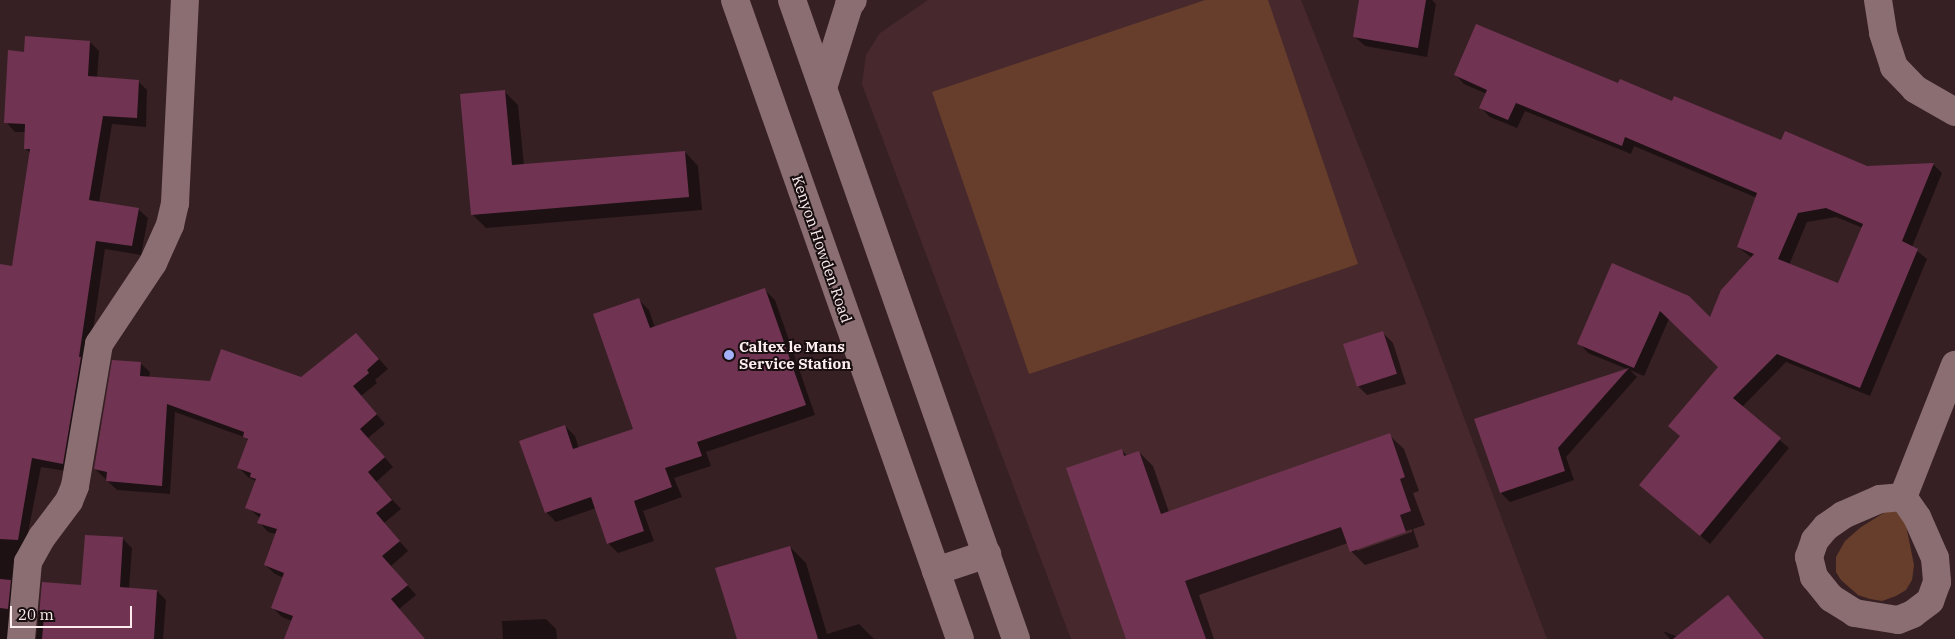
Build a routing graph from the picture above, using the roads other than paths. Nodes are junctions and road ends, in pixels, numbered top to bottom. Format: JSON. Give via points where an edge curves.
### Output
{"nodes":[{"id":1,"x":185,"y":0,"type":"edge"},
{"id":2,"x":735,"y":0,"type":"edge"},
{"id":3,"x":792,"y":0,"type":"edge"},
{"id":4,"x":853,"y":0,"type":"edge"},
{"id":5,"x":1878,"y":0,"type":"edge"},
{"id":6,"x":823,"y":88,"type":"junction"},
{"id":7,"x":1955,"y":112,"type":"edge"},
{"id":8,"x":1955,"y":365,"type":"edge"},
{"id":9,"x":1903,"y":497,"type":"junction"},
{"id":10,"x":987,"y":554,"type":"junction"},
{"id":11,"x":936,"y":571,"type":"junction"},
{"id":12,"x":21,"y":639,"type":"edge"},
{"id":13,"x":960,"y":639,"type":"edge"},
{"id":14,"x":1016,"y":639,"type":"edge"}],
"edges":[{"from":1,"to":12,"type":"street","via":[[175,203],[170,225],[153,263],[98,344],[75,486],[69,501],[28,562]]},
{"from":2,"to":11,"type":"street","name":"Kenyon Howden Road"},
{"from":3,"to":6,"type":"street"},
{"from":4,"to":6,"type":"street"},
{"from":5,"to":7,"type":"street","via":[[1883,33],[1894,67],[1915,90]]},
{"from":6,"to":10,"type":"street"},
{"from":8,"to":9,"type":"street"},
{"from":9,"to":9,"type":"street","via":[[1917,517],[1935,558],[1937,582],[1930,602],[1898,620],[1855,612],[1831,598],[1814,577],[1809,557],[1815,540],[1843,515],[1880,499]]},
{"from":10,"to":11,"type":"street"},
{"from":10,"to":14,"type":"street"},
{"from":11,"to":13,"type":"street","name":"Kenyon Howden Road"}]}
